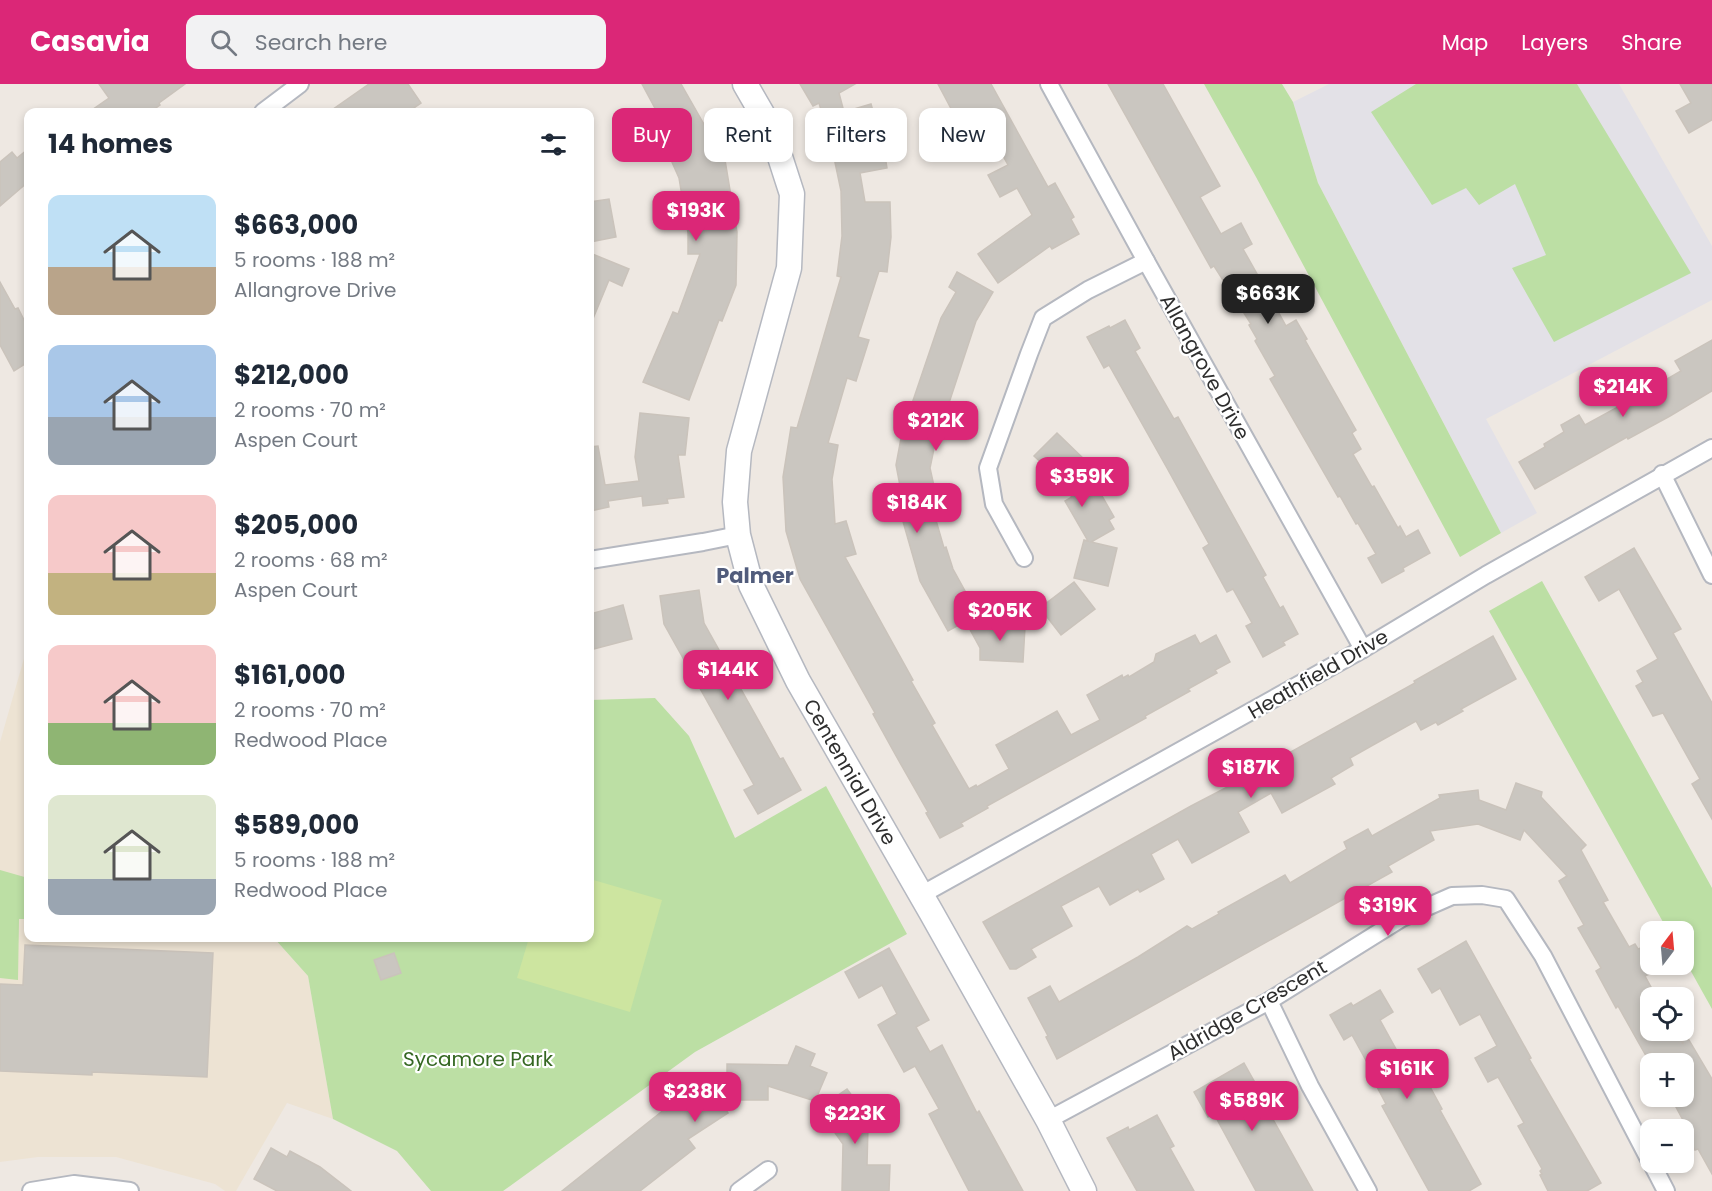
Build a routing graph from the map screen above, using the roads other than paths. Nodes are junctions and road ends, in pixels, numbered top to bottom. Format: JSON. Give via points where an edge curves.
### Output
{"nodes":[{"id":1,"x":300,"y":84,"type":"edge"},
{"id":2,"x":746,"y":84,"type":"edge"},
{"id":3,"x":1049,"y":84,"type":"edge"},
{"id":4,"x":268,"y":108,"type":"edge"},
{"id":5,"x":1146,"y":261,"type":"junction"},
{"id":6,"x":1712,"y":448,"type":"edge"},
{"id":7,"x":1662,"y":474,"type":"junction"},
{"id":8,"x":738,"y":535,"type":"junction"},
{"id":9,"x":1024,"y":558,"type":"dead end"},
{"id":10,"x":594,"y":559,"type":"edge"},
{"id":11,"x":1712,"y":575,"type":"edge"},
{"id":12,"x":1363,"y":649,"type":"junction"},
{"id":13,"x":921,"y":895,"type":"junction"},
{"id":14,"x":1269,"y":1001,"type":"junction"},
{"id":15,"x":1048,"y":1120,"type":"junction"},
{"id":16,"x":1640,"y":1143,"type":"edge"},
{"id":17,"x":768,"y":1170,"type":"dead end"},
{"id":18,"x":1656,"y":1173,"type":"edge"},
{"id":19,"x":31,"y":1191,"type":"edge"},
{"id":20,"x":130,"y":1191,"type":"edge"},
{"id":21,"x":739,"y":1191,"type":"edge"},
{"id":22,"x":1084,"y":1191,"type":"edge"},
{"id":23,"x":1368,"y":1191,"type":"edge"},
{"id":24,"x":1666,"y":1191,"type":"edge"}],
"edges":[{"from":1,"to":4,"type":"street"},
{"from":2,"to":8,"type":"street","name":"Centennial Drive","via":[[771,129],[792,194],[789,268],[739,451],[735,502]]},
{"from":3,"to":5,"type":"street","name":"Allangrove Drive"},
{"from":5,"to":9,"type":"street","via":[[1043,318],[988,468],[994,504]]},
{"from":5,"to":12,"type":"street","name":"Allangrove Drive"},
{"from":6,"to":7,"type":"street","name":"Heathfield Drive"},
{"from":7,"to":11,"type":"street"},
{"from":7,"to":12,"type":"street","name":"Heathfield Drive"},
{"from":8,"to":10,"type":"street"},
{"from":8,"to":13,"type":"street","name":"Centennial Drive","via":[[751,585],[798,681]]},
{"from":12,"to":13,"type":"street","name":"Heathfield Drive"},
{"from":13,"to":15,"type":"street","name":"Centennial Drive"},
{"from":14,"to":15,"type":"street","name":"Aldridge Crescent"},
{"from":14,"to":16,"type":"street","name":"Aldridge Crescent","via":[[1402,918],[1452,896],[1506,899],[1543,956]]},
{"from":14,"to":23,"type":"street"},
{"from":15,"to":22,"type":"street","name":"Centennial Drive"},
{"from":17,"to":21,"type":"street"},
{"from":18,"to":24,"type":"street","name":"Aldridge Crescent"},
{"from":19,"to":20,"type":"street","via":[[74,1184]]}]}
